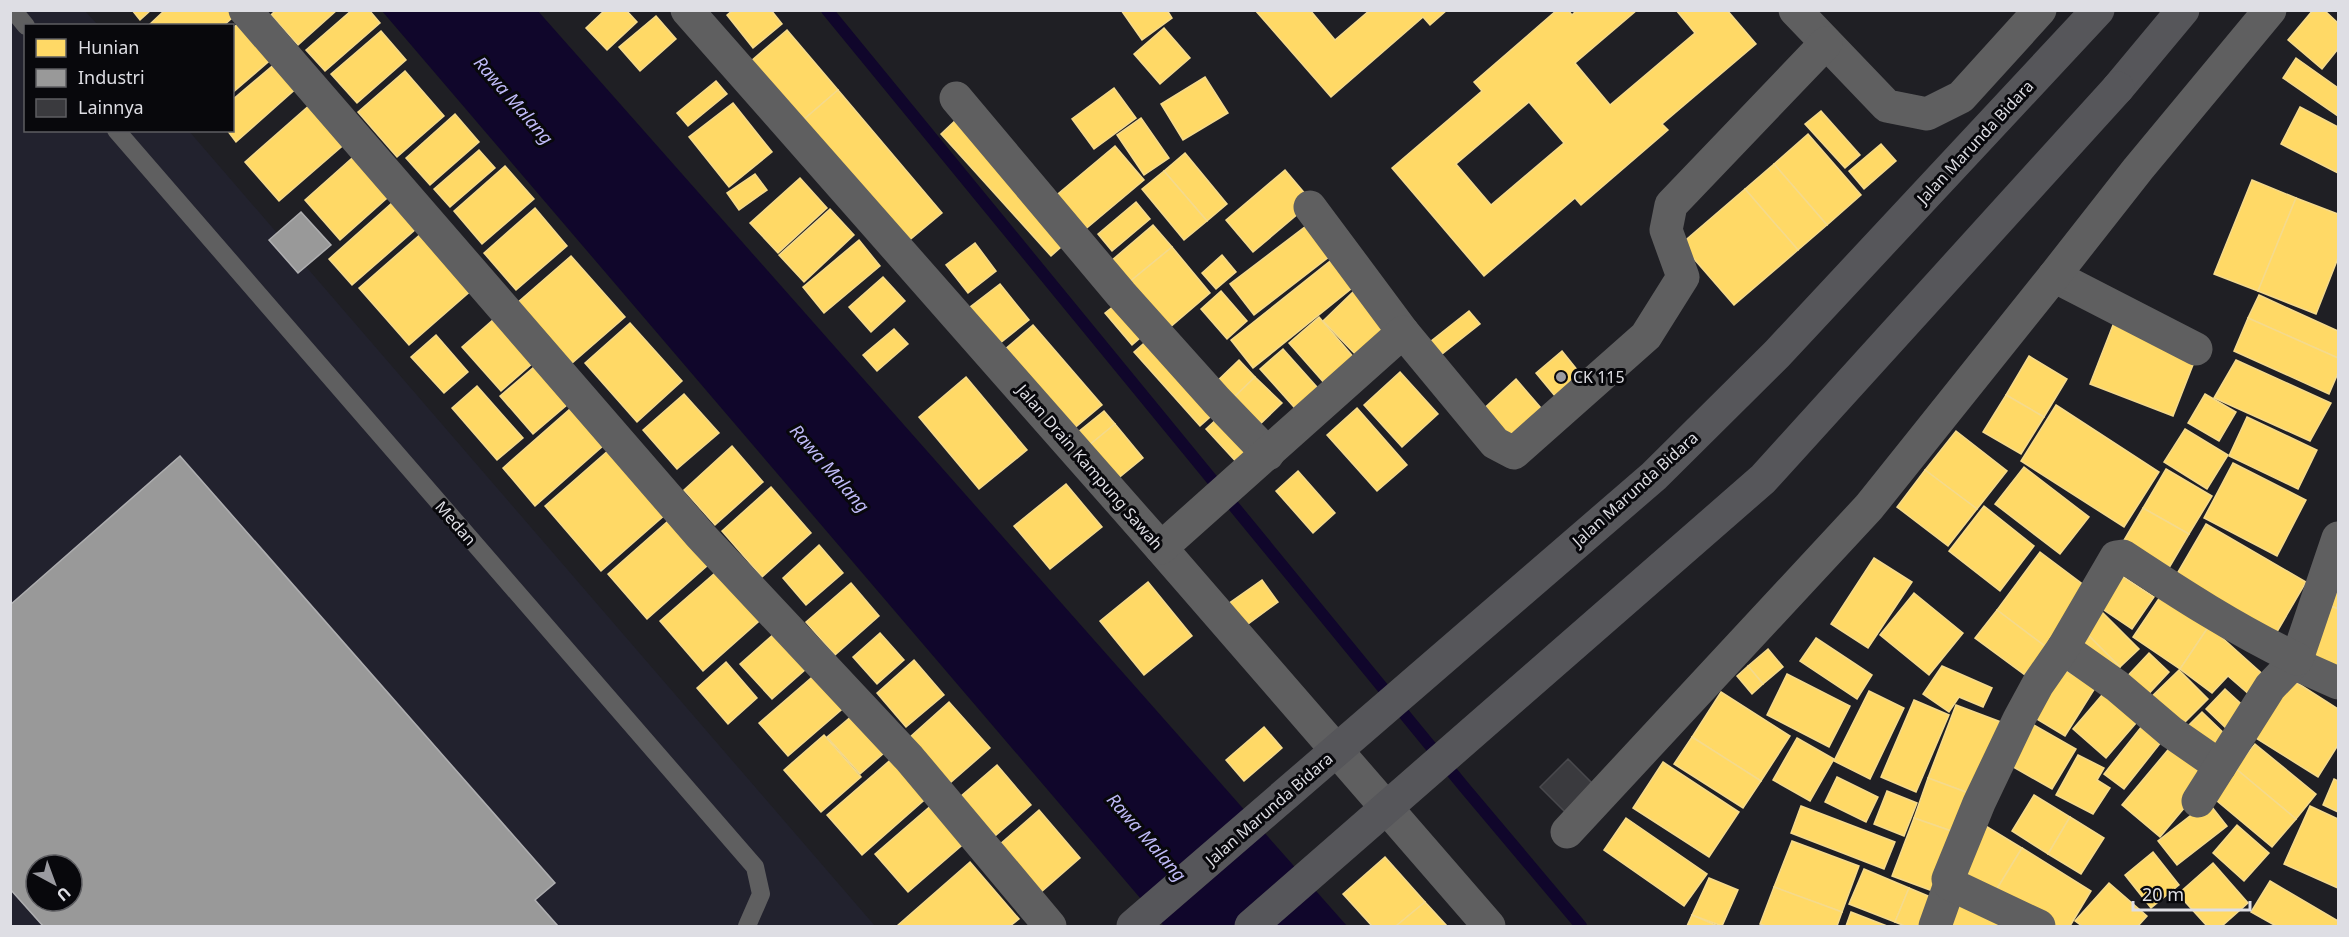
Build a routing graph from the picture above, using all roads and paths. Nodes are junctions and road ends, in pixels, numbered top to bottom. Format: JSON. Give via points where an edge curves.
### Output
{"nodes":[{"id":1,"x":12,"y":10,"type":"edge"},
{"id":2,"x":245,"y":10,"type":"edge"},
{"id":3,"x":687,"y":10,"type":"edge"},
{"id":4,"x":1795,"y":10,"type":"edge"},
{"id":5,"x":2040,"y":10,"type":"edge"},
{"id":6,"x":2098,"y":10,"type":"edge"},
{"id":7,"x":2183,"y":10,"type":"edge"},
{"id":8,"x":2270,"y":10,"type":"edge"},
{"id":9,"x":24,"y":24,"type":"edge"},
{"id":10,"x":1826,"y":43,"type":"junction"},
{"id":11,"x":956,"y":98,"type":"dead end"},
{"id":12,"x":118,"y":132,"type":"edge"},
{"id":13,"x":1310,"y":207,"type":"dead end"},
{"id":14,"x":2054,"y":276,"type":"junction"},
{"id":15,"x":1403,"y":332,"type":"junction"},
{"id":16,"x":2196,"y":349,"type":"dead end"},
{"id":17,"x":1260,"y":462,"type":"junction"},
{"id":18,"x":2338,"y":538,"type":"edge"},
{"id":19,"x":1161,"y":548,"type":"junction"},
{"id":20,"x":2063,"y":648,"type":"junction"},
{"id":21,"x":2297,"y":658,"type":"junction"},
{"id":22,"x":2338,"y":683,"type":"edge"},
{"id":23,"x":2220,"y":766,"type":"junction"},
{"id":24,"x":2198,"y":801,"type":"dead end"},
{"id":25,"x":1567,"y":832,"type":"dead end"},
{"id":26,"x":1950,"y":884,"type":"junction"},
{"id":27,"x":747,"y":927,"type":"edge"},
{"id":28,"x":1050,"y":927,"type":"edge"},
{"id":29,"x":1133,"y":927,"type":"edge"},
{"id":30,"x":1251,"y":927,"type":"edge"},
{"id":31,"x":1489,"y":927,"type":"edge"},
{"id":32,"x":1935,"y":927,"type":"edge"},
{"id":33,"x":2039,"y":927,"type":"edge"}],
"edges":[{"from":1,"to":9,"type":"lane"},
{"from":2,"to":28,"type":"street","via":[[700,535],[909,758]]},
{"from":3,"to":19,"type":"street","name":"Jalan Drain Kampung Sawah"},
{"from":4,"to":10,"type":"street"},
{"from":5,"to":10,"type":"street","via":[[1961,98],[1927,114],[1887,106]]},
{"from":6,"to":29,"type":"main road","name":"Jalan Marunda Bidara","bridge":true,"via":[[1777,354],[1654,476]]},
{"from":7,"to":30,"type":"main road","bridge":true,"via":[[2118,88],[1763,479]]},
{"from":8,"to":14,"type":"street"},
{"from":10,"to":15,"type":"street","via":[[1671,205],[1666,230],[1683,277],[1646,336],[1514,453],[1495,443]]},
{"from":11,"to":17,"type":"street","via":[[1217,401]]},
{"from":12,"to":27,"type":"lane","name":"Medan","via":[[755,867],[761,894]]},
{"from":13,"to":15,"type":"street"},
{"from":14,"to":16,"type":"street"},
{"from":14,"to":25,"type":"street","via":[[1869,507]]},
{"from":15,"to":17,"type":"street"},
{"from":17,"to":19,"type":"street"},
{"from":18,"to":21,"type":"street"},
{"from":19,"to":31,"type":"street","name":"Jalan Drain Kampung Sawah"},
{"from":20,"to":21,"type":"street","via":[[2112,562],[2123,556],[2180,594]]},
{"from":20,"to":23,"type":"street"},
{"from":20,"to":26,"type":"street","via":[[2033,693],[1979,803],[1948,879]]},
{"from":21,"to":22,"type":"street","via":[[2302,667]]},
{"from":21,"to":23,"type":"street","via":[[2270,687]]},
{"from":23,"to":24,"type":"street"},
{"from":26,"to":32,"type":"street"},
{"from":26,"to":33,"type":"street"}]}
